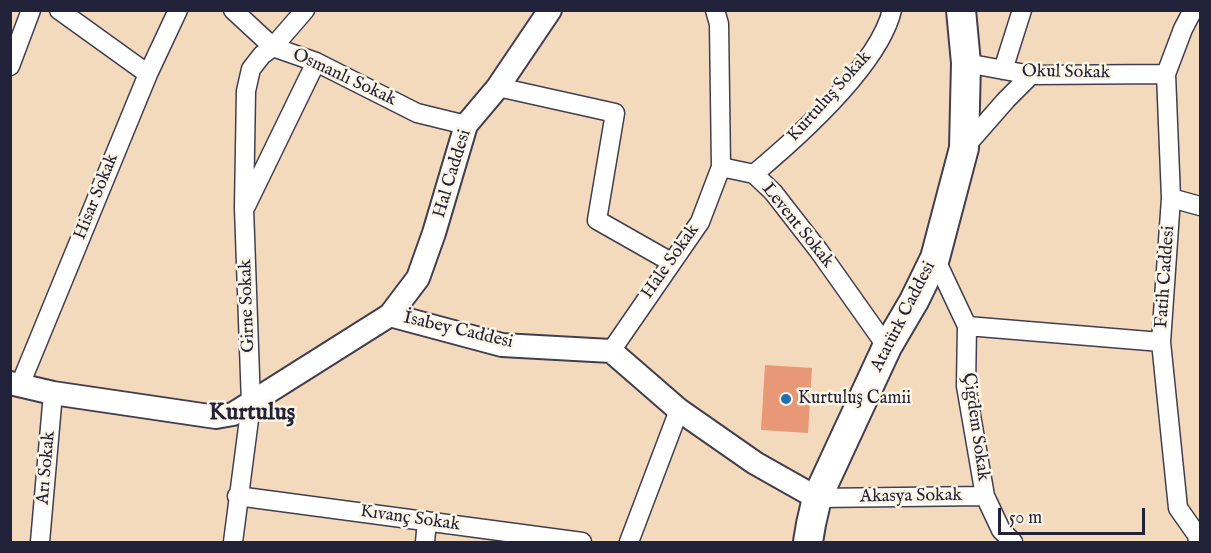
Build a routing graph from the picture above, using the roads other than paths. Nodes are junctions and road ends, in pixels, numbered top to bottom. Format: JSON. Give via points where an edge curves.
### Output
{"nodes":[{"id":1,"x":32,"y":10,"type":"edge"},
{"id":2,"x":59,"y":10,"type":"edge"},
{"id":3,"x":178,"y":10,"type":"edge"},
{"id":4,"x":233,"y":10,"type":"edge"},
{"id":5,"x":305,"y":10,"type":"edge"},
{"id":6,"x":550,"y":10,"type":"edge"},
{"id":7,"x":715,"y":10,"type":"edge"},
{"id":8,"x":892,"y":10,"type":"edge"},
{"id":9,"x":961,"y":10,"type":"edge"},
{"id":10,"x":1022,"y":10,"type":"edge"},
{"id":11,"x":1193,"y":10,"type":"edge"},
{"id":12,"x":273,"y":47,"type":"junction"},
{"id":13,"x":316,"y":62,"type":"junction"},
{"id":14,"x":966,"y":63,"type":"junction"},
{"id":15,"x":10,"y":66,"type":"edge"},
{"id":16,"x":1003,"y":70,"type":"junction"},
{"id":17,"x":148,"y":74,"type":"junction"},
{"id":18,"x":1166,"y":74,"type":"junction"},
{"id":19,"x":1031,"y":75,"type":"junction"},
{"id":20,"x":498,"y":87,"type":"junction"},
{"id":21,"x":466,"y":125,"type":"junction"},
{"id":22,"x":964,"y":148,"type":"junction"},
{"id":23,"x":721,"y":167,"type":"junction"},
{"id":24,"x":754,"y":174,"type":"junction"},
{"id":25,"x":1171,"y":198,"type":"junction"},
{"id":26,"x":1200,"y":206,"type":"edge"},
{"id":27,"x":244,"y":208,"type":"junction"},
{"id":28,"x":934,"y":258,"type":"junction"},
{"id":29,"x":671,"y":262,"type":"junction"},
{"id":30,"x":390,"y":315,"type":"junction"},
{"id":31,"x":967,"y":326,"type":"junction"},
{"id":32,"x":1161,"y":342,"type":"junction"},
{"id":33,"x":886,"y":347,"type":"junction"},
{"id":34,"x":611,"y":351,"type":"junction"},
{"id":35,"x":15,"y":384,"type":"edge"},
{"id":36,"x":53,"y":393,"type":"junction"},
{"id":37,"x":251,"y":404,"type":"junction"},
{"id":38,"x":680,"y":410,"type":"junction"},
{"id":39,"x":237,"y":496,"type":"junction"},
{"id":40,"x":985,"y":496,"type":"junction"},
{"id":41,"x":818,"y":498,"type":"junction"},
{"id":42,"x":427,"y":521,"type":"junction"},
{"id":43,"x":1198,"y":538,"type":"edge"},
{"id":44,"x":40,"y":543,"type":"edge"},
{"id":45,"x":233,"y":543,"type":"edge"},
{"id":46,"x":425,"y":543,"type":"edge"},
{"id":47,"x":582,"y":543,"type":"edge"},
{"id":48,"x":629,"y":543,"type":"edge"},
{"id":49,"x":808,"y":543,"type":"edge"},
{"id":50,"x":1013,"y":543,"type":"edge"}],
"edges":[{"from":1,"to":15,"type":"street"},
{"from":2,"to":17,"type":"street"},
{"from":3,"to":17,"type":"street","name":"Hisar Sokak"},
{"from":4,"to":12,"type":"street","name":"Osmanlı Sokak"},
{"from":5,"to":12,"type":"street","name":"Girne Sokak"},
{"from":6,"to":20,"type":"street","name":"Hal Caddesi"},
{"from":7,"to":23,"type":"street","via":[[719,24]]},
{"from":8,"to":24,"type":"street","name":"Kurtuluş Sokak","via":[[888,27],[864,64],[801,134]]},
{"from":9,"to":14,"type":"main road","name":"Atatürk Caddesi"},
{"from":10,"to":16,"type":"street"},
{"from":11,"to":18,"type":"street","name":"Fatih Caddesi"},
{"from":12,"to":13,"type":"street","name":"Osmanlı Sokak"},
{"from":12,"to":27,"type":"street","name":"Girne Sokak","via":[[252,69],[246,91]]},
{"from":13,"to":21,"type":"street","name":"Osmanlı Sokak","via":[[417,113]]},
{"from":13,"to":27,"type":"street","name":"Girne Sokak"},
{"from":14,"to":16,"type":"street","name":"Okul Sokak"},
{"from":14,"to":22,"type":"main road","name":"Atatürk Caddesi"},
{"from":16,"to":19,"type":"street","name":"Okul Sokak"},
{"from":17,"to":35,"type":"street","name":"Hisar Sokak"},
{"from":18,"to":19,"type":"street","name":"Okul Sokak"},
{"from":18,"to":25,"type":"street","name":"Fatih Caddesi"},
{"from":19,"to":22,"type":"street"},
{"from":20,"to":21,"type":"street","name":"Hal Caddesi"},
{"from":20,"to":29,"type":"street","via":[[615,113],[597,220]]},
{"from":21,"to":30,"type":"street","name":"Hal Caddesi","via":[[418,278]]},
{"from":22,"to":28,"type":"main road","name":"Atatürk Caddesi"},
{"from":23,"to":24,"type":"street","name":"Levent Sokak"},
{"from":23,"to":29,"type":"street","name":"Hale Sokak","via":[[700,222]]},
{"from":24,"to":33,"type":"street","name":"Levent Sokak","via":[[819,250]]},
{"from":25,"to":26,"type":"street"},
{"from":25,"to":32,"type":"street","name":"Fatih Caddesi"},
{"from":27,"to":37,"type":"street","name":"Girne Sokak"},
{"from":28,"to":31,"type":"street","name":"Çiğdem Sokak"},
{"from":28,"to":33,"type":"main road","name":"Atatürk Caddesi"},
{"from":29,"to":34,"type":"street","name":"Hale Sokak"},
{"from":30,"to":34,"type":"street","name":"İsabey Caddesi","via":[[502,345]]},
{"from":30,"to":37,"type":"street","name":"İsabey Caddesi"},
{"from":31,"to":32,"type":"street"},
{"from":31,"to":40,"type":"street","name":"Çiğdem Sokak","via":[[966,386]]},
{"from":32,"to":43,"type":"street","name":"Fatih Caddesi","via":[[1178,508]]},
{"from":33,"to":41,"type":"main road","name":"Atatürk Caddesi"},
{"from":34,"to":38,"type":"street"},
{"from":35,"to":36,"type":"street","name":"İsabey Caddesi"},
{"from":36,"to":37,"type":"street","name":"İsabey Caddesi","via":[[216,417],[233,414]]},
{"from":36,"to":44,"type":"street","name":"Arı Sokak"},
{"from":37,"to":39,"type":"street","name":"Girne Sokak"},
{"from":38,"to":41,"type":"street","via":[[755,463]]},
{"from":38,"to":48,"type":"street"},
{"from":39,"to":42,"type":"street","name":"Kıvanç Sokak"},
{"from":39,"to":45,"type":"street","name":"Girne Sokak"},
{"from":40,"to":41,"type":"street","name":"Akasya Sokak"},
{"from":40,"to":50,"type":"street","name":"Akasya Sokak","via":[[1001,530]]},
{"from":41,"to":49,"type":"main road","name":"Atatürk Caddesi"},
{"from":42,"to":46,"type":"street"},
{"from":42,"to":47,"type":"street","name":"Kıvanç Sokak"}]}
